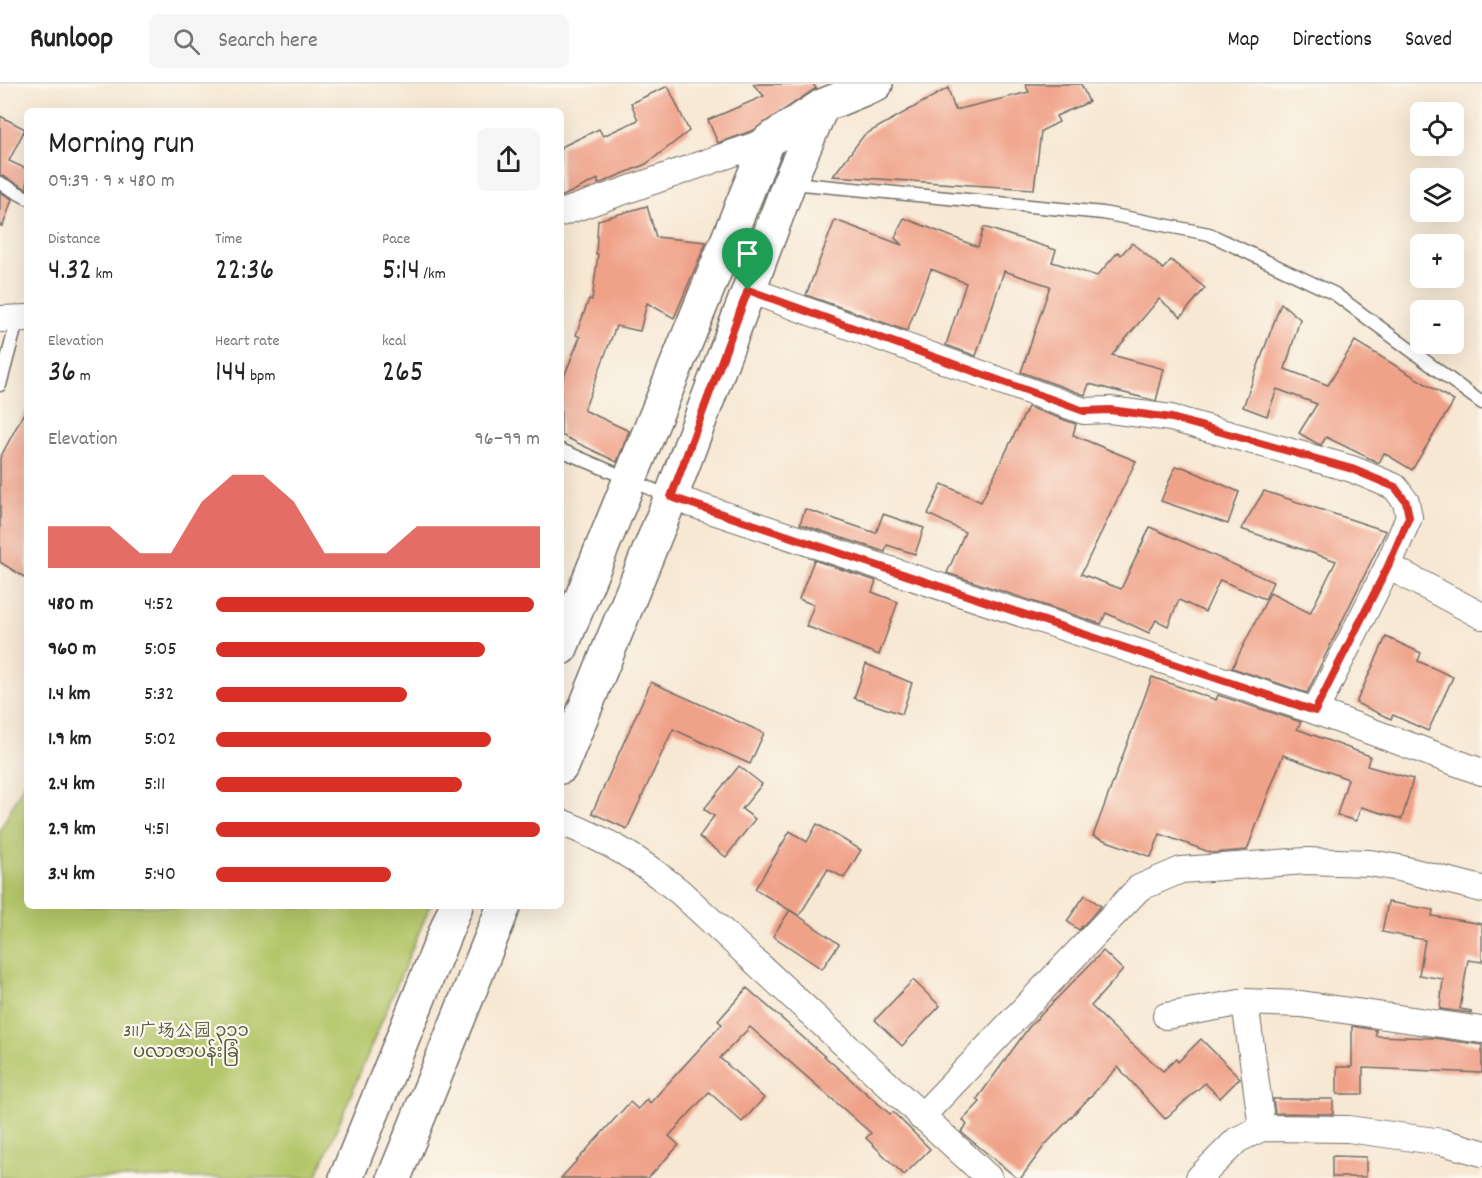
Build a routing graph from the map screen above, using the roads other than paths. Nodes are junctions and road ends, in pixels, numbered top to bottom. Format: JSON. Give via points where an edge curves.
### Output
{"nodes":[{"id":1,"x":861,"y":87,"type":"edge"},
{"id":2,"x":822,"y":106,"type":"junction"},
{"id":3,"x":768,"y":141,"type":"junction"},
{"id":4,"x":0,"y":183,"type":"edge"},
{"id":5,"x":789,"y":183,"type":"junction"},
{"id":6,"x":24,"y":196,"type":"edge"},
{"id":7,"x":564,"y":212,"type":"edge"},
{"id":8,"x":748,"y":290,"type":"junction"},
{"id":9,"x":15,"y":318,"type":"edge"},
{"id":10,"x":0,"y":385,"type":"edge"},
{"id":11,"x":1482,"y":403,"type":"edge"},
{"id":12,"x":564,"y":451,"type":"edge"},
{"id":13,"x":630,"y":480,"type":"junction"},
{"id":14,"x":671,"y":497,"type":"junction"},
{"id":15,"x":1388,"y":566,"type":"junction"},
{"id":16,"x":567,"y":616,"type":"edge"},
{"id":17,"x":1482,"y":616,"type":"edge"},
{"id":18,"x":564,"y":632,"type":"edge"},
{"id":19,"x":1315,"y":711,"type":"junction"},
{"id":20,"x":564,"y":760,"type":"edge"},
{"id":21,"x":1482,"y":772,"type":"edge"},
{"id":22,"x":564,"y":823,"type":"edge"},
{"id":23,"x":1482,"y":889,"type":"edge"},
{"id":24,"x":455,"y":909,"type":"edge"},
{"id":25,"x":503,"y":909,"type":"edge"},
{"id":26,"x":1245,"y":1002,"type":"junction"},
{"id":27,"x":1166,"y":1016,"type":"dead end"},
{"id":28,"x":1482,"y":1030,"type":"edge"},
{"id":29,"x":400,"y":1043,"type":"junction"},
{"id":30,"x":442,"y":1059,"type":"junction"},
{"id":31,"x":921,"y":1117,"type":"junction"},
{"id":32,"x":1262,"y":1128,"type":"junction"},
{"id":33,"x":1482,"y":1153,"type":"edge"},
{"id":34,"x":346,"y":1178,"type":"edge"},
{"id":35,"x":394,"y":1178,"type":"edge"},
{"id":36,"x":989,"y":1178,"type":"edge"},
{"id":37,"x":1199,"y":1178,"type":"edge"}],
"edges":[{"from":1,"to":2,"type":"main road"},
{"from":2,"to":3,"type":"main road"},
{"from":2,"to":5,"type":"main road"},
{"from":3,"to":7,"type":"street"},
{"from":3,"to":13,"type":"main road"},
{"from":4,"to":6,"type":"lane"},
{"from":5,"to":8,"type":"main road"},
{"from":5,"to":11,"type":"lane","via":[[1103,213],[1209,234],[1335,294]]},
{"from":8,"to":14,"type":"main road"},
{"from":8,"to":15,"type":"street","via":[[1084,411],[1110,410],[1172,418],[1352,469],[1395,487],[1406,502],[1409,517]]},
{"from":9,"to":10,"type":"lane"},
{"from":12,"to":13,"type":"lane"},
{"from":13,"to":14,"type":"lane"},
{"from":13,"to":16,"type":"main road"},
{"from":14,"to":19,"type":"street"},
{"from":14,"to":20,"type":"main road"},
{"from":15,"to":17,"type":"street"},
{"from":15,"to":19,"type":"street"},
{"from":16,"to":18,"type":"main road"},
{"from":19,"to":21,"type":"street"},
{"from":22,"to":31,"type":"street","via":[[638,858],[680,892]]},
{"from":23,"to":31,"type":"street","via":[[1370,863],[1306,861],[1181,870],[1139,888]]},
{"from":24,"to":29,"type":"main road"},
{"from":25,"to":30,"type":"main road"},
{"from":26,"to":27,"type":"street"},
{"from":26,"to":28,"type":"street","via":[[1313,1005]]},
{"from":26,"to":32,"type":"street"},
{"from":29,"to":30,"type":"main road"},
{"from":29,"to":34,"type":"main road"},
{"from":30,"to":35,"type":"main road"},
{"from":31,"to":36,"type":"street"},
{"from":32,"to":33,"type":"street","via":[[1348,1129],[1442,1142]]},
{"from":32,"to":37,"type":"street","via":[[1237,1140]]}]}
